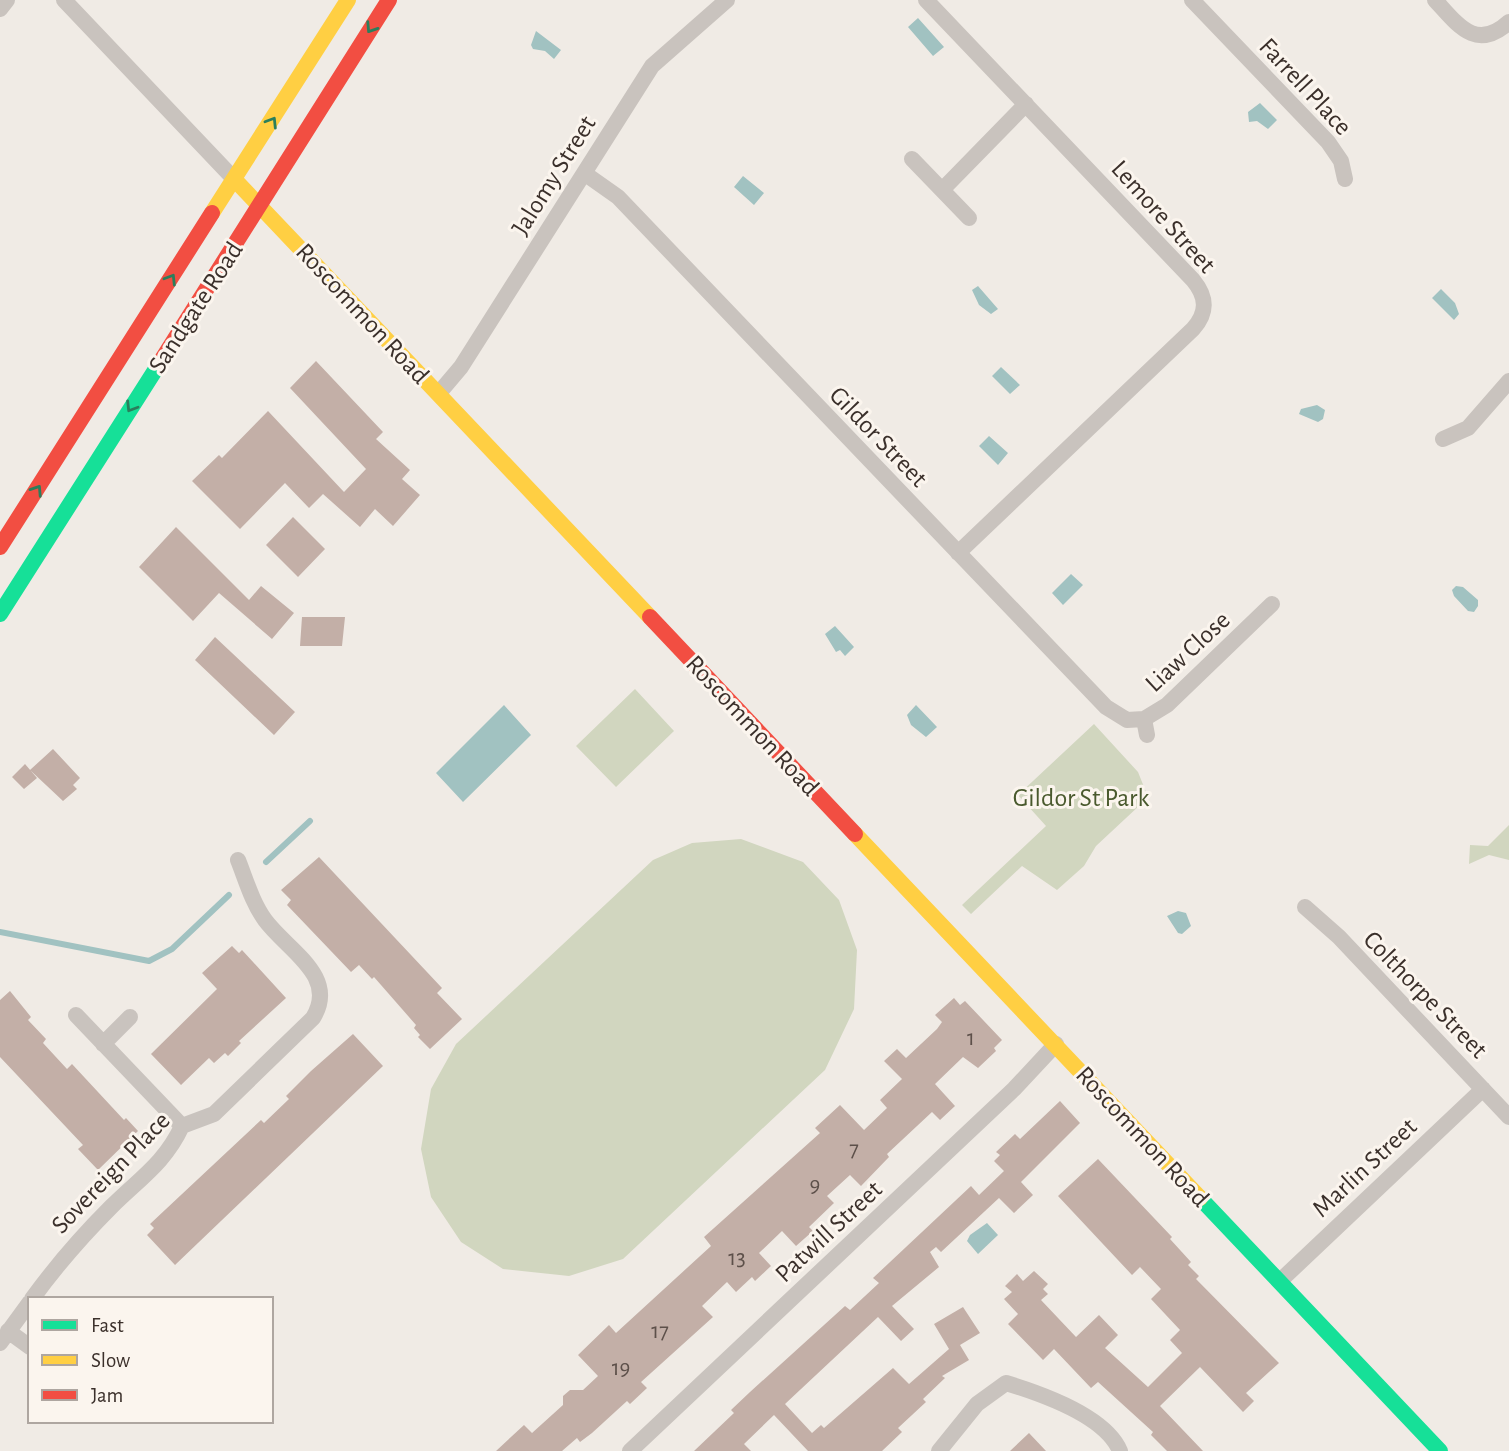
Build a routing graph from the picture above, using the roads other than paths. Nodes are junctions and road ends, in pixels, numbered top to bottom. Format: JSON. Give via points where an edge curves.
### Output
{"nodes":[{"id":1,"x":6,"y":0,"type":"edge"},
{"id":2,"x":64,"y":0,"type":"edge"},
{"id":3,"x":348,"y":0,"type":"edge"},
{"id":4,"x":389,"y":0,"type":"edge"},
{"id":5,"x":727,"y":0,"type":"edge"},
{"id":6,"x":926,"y":0,"type":"edge"},
{"id":7,"x":1192,"y":0,"type":"edge"},
{"id":8,"x":1435,"y":0,"type":"edge"},
{"id":9,"x":0,"y":9,"type":"edge"},
{"id":10,"x":1509,"y":22,"type":"edge"},
{"id":11,"x":1026,"y":104,"type":"junction"},
{"id":12,"x":912,"y":159,"type":"dead end"},
{"id":13,"x":584,"y":173,"type":"junction"},
{"id":14,"x":1346,"y":179,"type":"dead end"},
{"id":15,"x":235,"y":180,"type":"junction"},
{"id":16,"x":942,"y":190,"type":"junction"},
{"id":17,"x":259,"y":205,"type":"junction"},
{"id":18,"x":969,"y":218,"type":"dead end"},
{"id":19,"x":1509,"y":381,"type":"edge"},
{"id":20,"x":439,"y":393,"type":"junction"},
{"id":21,"x":1443,"y":439,"type":"dead end"},
{"id":22,"x":0,"y":547,"type":"edge"},
{"id":23,"x":958,"y":553,"type":"junction"},
{"id":24,"x":1272,"y":604,"type":"dead end"},
{"id":25,"x":0,"y":614,"type":"edge"},
{"id":26,"x":1145,"y":727,"type":"joint"},
{"id":27,"x":238,"y":860,"type":"dead end"},
{"id":28,"x":1305,"y":907,"type":"dead end"},
{"id":29,"x":76,"y":1015,"type":"dead end"},
{"id":30,"x":130,"y":1017,"type":"dead end"},
{"id":31,"x":103,"y":1044,"type":"junction"},
{"id":32,"x":1056,"y":1044,"type":"junction"},
{"id":33,"x":1483,"y":1089,"type":"junction"},
{"id":34,"x":1509,"y":1116,"type":"edge"},
{"id":35,"x":182,"y":1125,"type":"junction"},
{"id":36,"x":1280,"y":1281,"type":"junction"},
{"id":37,"x":33,"y":1297,"type":"edge"},
{"id":38,"x":28,"y":1304,"type":"edge"},
{"id":39,"x":4,"y":1337,"type":"edge"},
{"id":40,"x":28,"y":1346,"type":"edge"},
{"id":41,"x":630,"y":1451,"type":"edge"},
{"id":42,"x":939,"y":1451,"type":"edge"},
{"id":43,"x":1120,"y":1451,"type":"edge"},
{"id":44,"x":1440,"y":1451,"type":"edge"}],
"edges":[{"from":1,"to":9,"type":"street"},
{"from":2,"to":15,"type":"street","name":"Roscommon Road"},
{"from":15,"to":3,"type":"main road","name":"Sandgate Road","one_way":true},
{"from":4,"to":17,"type":"main road","name":"Sandgate Road","one_way":true},
{"from":5,"to":13,"type":"street","name":"Jalomy Street","via":[[652,66]]},
{"from":6,"to":11,"type":"street","name":"Lemore Street"},
{"from":7,"to":14,"type":"street","name":"Farrell Place","via":[[1335,151]]},
{"from":8,"to":10,"type":"street","via":[[1473,34],[1491,35]]},
{"from":11,"to":16,"type":"street"},
{"from":11,"to":23,"type":"street","name":"Lemore Street","via":[[1193,279],[1202,292],[1204,312],[1192,329]]},
{"from":12,"to":16,"type":"street"},
{"from":13,"to":20,"type":"street","name":"Jalomy Street","via":[[461,367]]},
{"from":13,"to":23,"type":"street","name":"Gildor Street","via":[[618,197]]},
{"from":15,"to":17,"type":"main road","name":"Roscommon Road"},
{"from":22,"to":15,"type":"main road","name":"Sandgate Road","one_way":true},
{"from":16,"to":18,"type":"street"},
{"from":17,"to":20,"type":"main road","name":"Roscommon Road"},
{"from":17,"to":25,"type":"main road","name":"Sandgate Road","one_way":true},
{"from":19,"to":21,"type":"street","via":[[1468,428]]},
{"from":20,"to":32,"type":"main road","name":"Roscommon Road"},
{"from":23,"to":26,"type":"street","name":"Gildor Street","via":[[1111,712]]},
{"from":24,"to":26,"type":"street","name":"Liaw Close"},
{"from":27,"to":35,"type":"street","name":"Sovereign Place","via":[[257,907],[313,972],[322,998],[313,1018],[214,1114]]},
{"from":28,"to":33,"type":"street","name":"Colthorpe Street"},
{"from":29,"to":31,"type":"street"},
{"from":30,"to":31,"type":"street"},
{"from":31,"to":35,"type":"street"},
{"from":32,"to":36,"type":"main road","name":"Roscommon Road"},
{"from":32,"to":41,"type":"street","name":"Patwill Street"},
{"from":33,"to":34,"type":"street","name":"Colthorpe Street"},
{"from":33,"to":36,"type":"street","name":"Marlin Street"},
{"from":35,"to":37,"type":"street","name":"Sovereign Place","via":[[163,1160],[59,1261]]},
{"from":36,"to":44,"type":"main road","name":"Roscommon Road"},
{"from":38,"to":39,"type":"street","name":"Sovereign Place"},
{"from":39,"to":40,"type":"street"},
{"from":42,"to":43,"type":"street","via":[[977,1404],[1006,1383],[1046,1395],[1090,1419]]}]}
